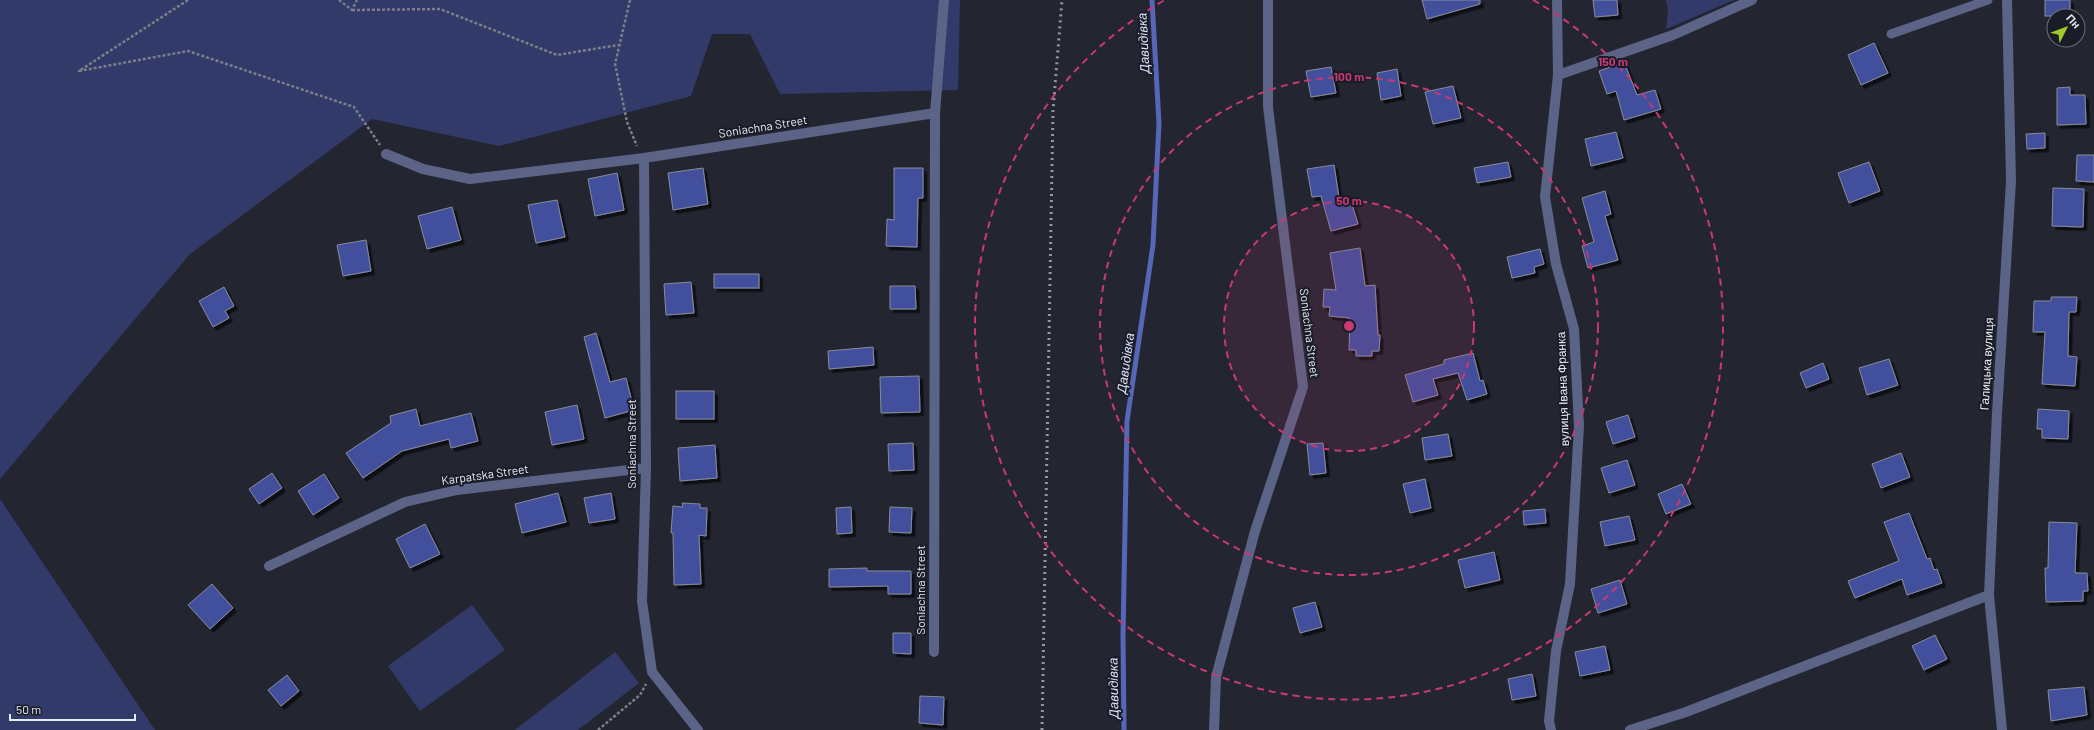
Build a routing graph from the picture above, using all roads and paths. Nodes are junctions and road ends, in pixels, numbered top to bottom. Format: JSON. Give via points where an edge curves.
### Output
{"nodes":[{"id":1,"x":188,"y":0,"type":"edge"},
{"id":2,"x":339,"y":0,"type":"edge"},
{"id":3,"x":357,"y":0,"type":"edge"},
{"id":4,"x":630,"y":0,"type":"edge"},
{"id":5,"x":944,"y":0,"type":"edge"},
{"id":6,"x":1268,"y":0,"type":"edge"},
{"id":7,"x":1557,"y":0,"type":"edge"},
{"id":8,"x":1752,"y":0,"type":"edge"},
{"id":9,"x":1988,"y":0,"type":"edge"},
{"id":10,"x":2007,"y":0,"type":"edge"},
{"id":11,"x":352,"y":10,"type":"junction"},
{"id":12,"x":1891,"y":34,"type":"dead end"},
{"id":13,"x":618,"y":45,"type":"junction"},
{"id":14,"x":1558,"y":75,"type":"junction"},
{"id":15,"x":935,"y":113,"type":"junction"},
{"id":16,"x":386,"y":154,"type":"joint"},
{"id":17,"x":644,"y":158,"type":"junction"},
{"id":18,"x":646,"y":468,"type":"junction"},
{"id":19,"x":269,"y":566,"type":"dead end"},
{"id":20,"x":1989,"y":595,"type":"junction"},
{"id":21,"x":934,"y":652,"type":"dead end"},
{"id":22,"x":652,"y":672,"type":"junction"},
{"id":23,"x":598,"y":730,"type":"edge"},
{"id":24,"x":698,"y":730,"type":"edge"},
{"id":25,"x":1214,"y":730,"type":"edge"},
{"id":26,"x":1551,"y":730,"type":"edge"},
{"id":27,"x":1630,"y":730,"type":"edge"},
{"id":28,"x":2002,"y":730,"type":"edge"}],
"edges":[{"from":1,"to":16,"type":"path","via":[[79,71],[188,51],[354,107]]},
{"from":2,"to":11,"type":"path"},
{"from":3,"to":11,"type":"path"},
{"from":4,"to":13,"type":"path"},
{"from":5,"to":15,"type":"street"},
{"from":6,"to":25,"type":"street","name":"Soniachna Street","via":[[1268,107],[1303,387],[1255,531],[1216,677]]},
{"from":7,"to":14,"type":"street","name":"вулиця Івана Франка"},
{"from":8,"to":14,"type":"street","via":[[1674,35]]},
{"from":9,"to":12,"type":"lane"},
{"from":10,"to":20,"type":"street","name":"Галицька вулиця","via":[[2011,181]]},
{"from":11,"to":13,"type":"path","via":[[440,9],[557,55]]},
{"from":13,"to":17,"type":"path","via":[[614,64],[627,122]]},
{"from":14,"to":26,"type":"street","name":"вулиця Івана Франка","via":[[1544,196],[1556,264],[1574,329],[1579,426],[1570,584],[1556,651],[1549,721]]},
{"from":15,"to":17,"type":"street","name":"Soniachna Street"},
{"from":15,"to":21,"type":"street","name":"Soniachna Street"},
{"from":16,"to":17,"type":"street","via":[[423,169],[470,179]]},
{"from":17,"to":18,"type":"street","name":"Soniachna Street"},
{"from":18,"to":19,"type":"street","name":"Karpatska Street","via":[[457,490],[405,502]]},
{"from":18,"to":22,"type":"street","name":"Soniachna Street","via":[[642,601]]},
{"from":20,"to":27,"type":"street","via":[[1686,712]]},
{"from":20,"to":28,"type":"street","name":"Галицька вулиця"},
{"from":22,"to":23,"type":"path","via":[[640,695]]},
{"from":22,"to":24,"type":"street"}]}
